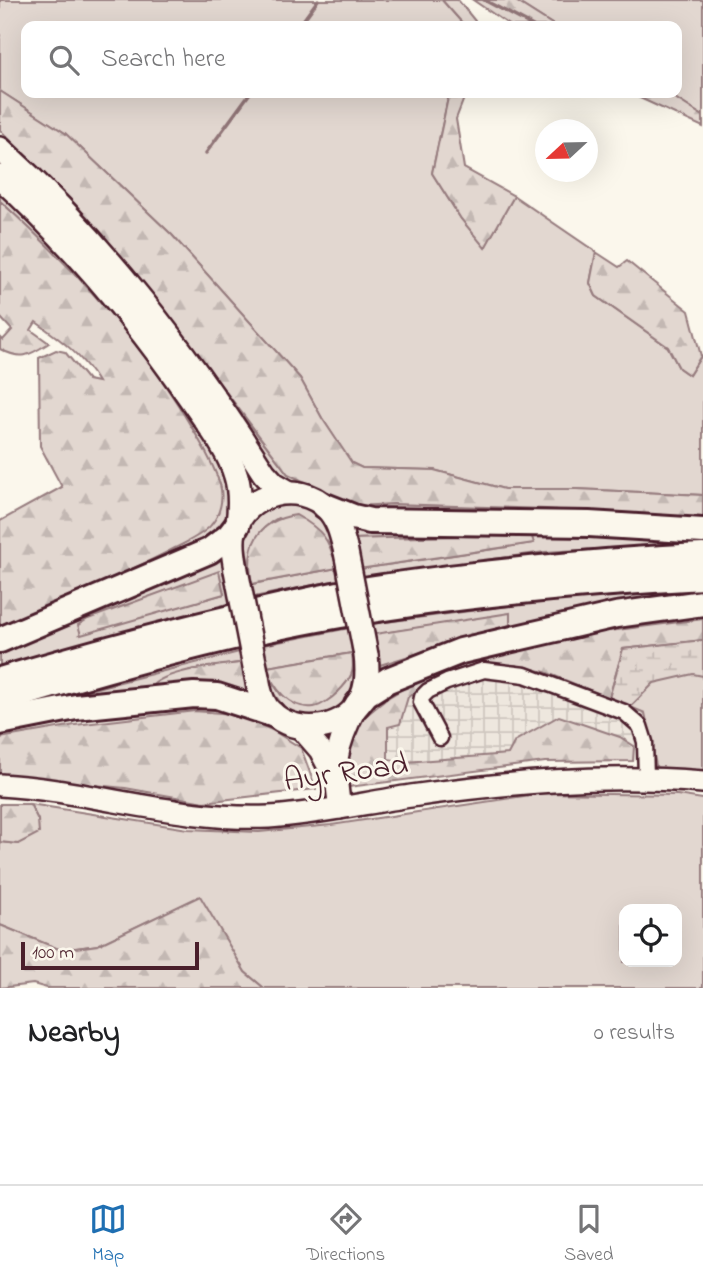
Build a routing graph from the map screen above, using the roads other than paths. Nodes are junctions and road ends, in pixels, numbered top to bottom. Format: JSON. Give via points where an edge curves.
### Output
{"nodes":[{"id":1,"x":0,"y":149,"type":"edge"},
{"id":2,"x":0,"y":177,"type":"edge"},
{"id":3,"x":286,"y":491,"type":"junction"},
{"id":4,"x":325,"y":506,"type":"junction"},
{"id":5,"x":237,"y":525,"type":"junction"},
{"id":6,"x":703,"y":531,"type":"edge"},
{"id":7,"x":703,"y":556,"type":"edge"},
{"id":8,"x":703,"y":577,"type":"edge"},
{"id":9,"x":703,"y":603,"type":"edge"},
{"id":10,"x":0,"y":640,"type":"edge"},
{"id":11,"x":0,"y":680,"type":"edge"},
{"id":12,"x":0,"y":701,"type":"edge"},
{"id":13,"x":356,"y":707,"type":"junction"},
{"id":14,"x":272,"y":714,"type":"junction"},
{"id":15,"x":0,"y":722,"type":"edge"},
{"id":16,"x":300,"y":727,"type":"junction"},
{"id":17,"x":440,"y":738,"type":"dead end"},
{"id":18,"x":646,"y":778,"type":"junction"},
{"id":19,"x":335,"y":781,"type":"junction"},
{"id":20,"x":703,"y":782,"type":"edge"},
{"id":21,"x":0,"y":785,"type":"edge"},
{"id":22,"x":340,"y":808,"type":"junction"}],
"edges":[{"from":1,"to":3,"type":"highway","via":[[67,213],[133,288],[197,371],[264,473]]},
{"from":2,"to":5,"type":"highway","via":[[93,272],[187,394],[236,474],[240,497]]},
{"from":3,"to":4,"type":"highway","via":[[308,494]]},
{"from":3,"to":5,"type":"highway","via":[[262,499]]},
{"from":4,"to":6,"type":"highway","via":[[370,521],[589,524]]},
{"from":4,"to":13,"type":"highway","bridge":true,"via":[[336,520],[346,552],[366,655],[367,678]]},
{"from":5,"to":10,"type":"highway","via":[[209,551]]},
{"from":5,"to":14,"type":"highway","bridge":true,"via":[[233,546],[236,570],[260,694]]},
{"from":7,"to":11,"type":"highway","via":[[533,568],[330,596],[181,630]]},
{"from":8,"to":12,"type":"highway","via":[[550,587],[317,620],[135,662]]},
{"from":9,"to":13,"type":"highway","via":[[616,615],[461,652],[388,680]]},
{"from":13,"to":16,"type":"highway","via":[[326,725]]},
{"from":13,"to":19,"type":"main road","via":[[341,734]]},
{"from":14,"to":15,"type":"highway","via":[[217,695],[194,695],[76,707]]},
{"from":14,"to":16,"type":"highway"},
{"from":16,"to":19,"type":"main road","via":[[320,750]]},
{"from":17,"to":18,"type":"street","via":[[421,702],[428,691],[484,670],[525,675],[624,712],[640,726]]},
{"from":18,"to":20,"type":"main road","name":"Ayr Road"},
{"from":18,"to":22,"type":"main road","name":"Ayr Road","via":[[539,780]]},
{"from":19,"to":22,"type":"main road"},
{"from":21,"to":22,"type":"main road","name":"Ayr Road","via":[[209,815],[267,817]]}]}
